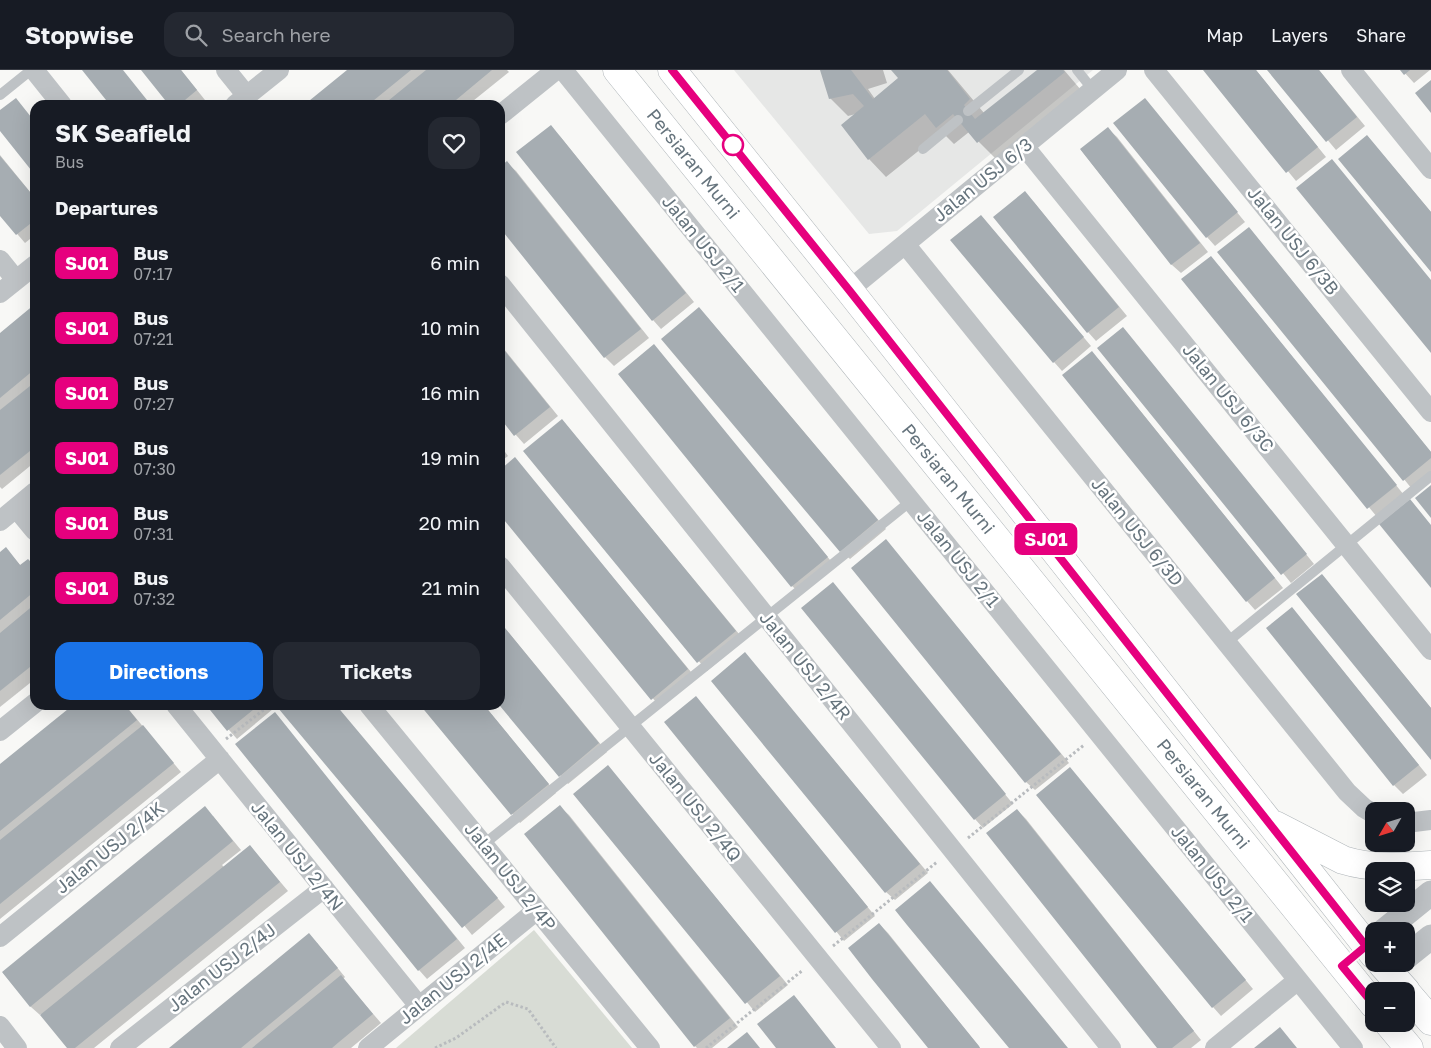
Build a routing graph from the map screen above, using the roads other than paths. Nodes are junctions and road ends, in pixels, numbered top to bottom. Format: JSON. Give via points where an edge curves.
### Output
{"nodes":[{"id":1,"x":33,"y":70,"type":"edge"},
{"id":2,"x":226,"y":70,"type":"edge"},
{"id":3,"x":279,"y":70,"type":"edge"},
{"id":4,"x":556,"y":70,"type":"edge"},
{"id":5,"x":563,"y":70,"type":"edge"},
{"id":6,"x":617,"y":70,"type":"edge"},
{"id":7,"x":672,"y":70,"type":"edge"},
{"id":8,"x":1019,"y":70,"type":"edge"},
{"id":9,"x":1077,"y":70,"type":"edge"},
{"id":10,"x":1117,"y":70,"type":"edge"},
{"id":11,"x":1154,"y":70,"type":"edge"},
{"id":12,"x":1351,"y":70,"type":"edge"},
{"id":13,"x":1093,"y":90,"type":"junction"},
{"id":14,"x":0,"y":95,"type":"edge"},
{"id":15,"x":58,"y":100,"type":"edge"},
{"id":16,"x":244,"y":100,"type":"edge"},
{"id":17,"x":247,"y":100,"type":"edge"},
{"id":18,"x":505,"y":111,"type":"edge"},
{"id":19,"x":968,"y":111,"type":"dead end"},
{"id":20,"x":958,"y":120,"type":"dead end"},
{"id":21,"x":1024,"y":146,"type":"junction"},
{"id":22,"x":922,"y":149,"type":"dead end"},
{"id":23,"x":1431,"y":169,"type":"edge"},
{"id":24,"x":905,"y":244,"type":"junction"},
{"id":25,"x":0,"y":260,"type":"edge"},
{"id":26,"x":29,"y":273,"type":"edge"},
{"id":27,"x":505,"y":290,"type":"edge"},
{"id":28,"x":849,"y":290,"type":"junction"},
{"id":29,"x":0,"y":293,"type":"edge"},
{"id":30,"x":1431,"y":412,"type":"edge"},
{"id":31,"x":1431,"y":476,"type":"edge"},
{"id":32,"x":30,"y":496,"type":"edge"},
{"id":33,"x":911,"y":501,"type":"junction"},
{"id":34,"x":6,"y":513,"type":"edge"},
{"id":35,"x":30,"y":528,"type":"edge"},
{"id":36,"x":1346,"y":545,"type":"junction"},
{"id":37,"x":505,"y":572,"type":"edge"},
{"id":38,"x":766,"y":617,"type":"junction"},
{"id":39,"x":1226,"y":643,"type":"junction"},
{"id":40,"x":1431,"y":650,"type":"edge"},
{"id":41,"x":30,"y":707,"type":"edge"},
{"id":42,"x":180,"y":710,"type":"edge"},
{"id":43,"x":373,"y":710,"type":"edge"},
{"id":44,"x":630,"y":727,"type":"junction"},
{"id":45,"x":0,"y":730,"type":"edge"},
{"id":46,"x":216,"y":754,"type":"junction"},
{"id":47,"x":1365,"y":809,"type":"edge"},
{"id":48,"x":1431,"y":820,"type":"edge"},
{"id":49,"x":1267,"y":821,"type":"junction"},
{"id":50,"x":1415,"y":822,"type":"edge"},
{"id":51,"x":484,"y":844,"type":"junction"},
{"id":52,"x":1431,"y":865,"type":"edge"},
{"id":53,"x":324,"y":888,"type":"junction"},
{"id":54,"x":1431,"y":893,"type":"edge"},
{"id":55,"x":537,"y":910,"type":"junction"},
{"id":56,"x":1413,"y":922,"type":"edge"},
{"id":57,"x":1365,"y":934,"type":"edge"},
{"id":58,"x":0,"y":937,"type":"edge"},
{"id":59,"x":1431,"y":937,"type":"edge"},
{"id":60,"x":1415,"y":946,"type":"edge"},
{"id":61,"x":1365,"y":964,"type":"edge"},
{"id":62,"x":1342,"y":966,"type":"junction"},
{"id":63,"x":1396,"y":972,"type":"edge"},
{"id":64,"x":1298,"y":980,"type":"junction"},
{"id":65,"x":1365,"y":994,"type":"edge"},
{"id":66,"x":419,"y":1006,"type":"junction"},
{"id":67,"x":1431,"y":1021,"type":"edge"},
{"id":68,"x":0,"y":1026,"type":"edge"},
{"id":69,"x":1396,"y":1032,"type":"edge"},
{"id":70,"x":17,"y":1048,"type":"edge"},
{"id":71,"x":120,"y":1048,"type":"edge"},
{"id":72,"x":368,"y":1048,"type":"edge"},
{"id":73,"x":650,"y":1048,"type":"edge"},
{"id":74,"x":891,"y":1048,"type":"edge"},
{"id":75,"x":1111,"y":1048,"type":"edge"},
{"id":76,"x":1215,"y":1048,"type":"edge"},
{"id":77,"x":1353,"y":1048,"type":"edge"},
{"id":78,"x":1409,"y":1048,"type":"edge"}],
"edges":[{"from":1,"to":14,"type":"lane"},
{"from":1,"to":15,"type":"street"},
{"from":2,"to":16,"type":"street"},
{"from":3,"to":17,"type":"street"},
{"from":4,"to":18,"type":"street"},
{"from":5,"to":33,"type":"street","name":"Jalan USJ 2/1"},
{"from":6,"to":62,"type":"main road","name":"Persiaran Murni"},
{"from":7,"to":28,"type":"main road","name":"Persiaran Murni"},
{"from":8,"to":19,"type":"lane"},
{"from":9,"to":13,"type":"lane"},
{"from":10,"to":13,"type":"street","name":"Jalan USJ 6/3"},
{"from":11,"to":30,"type":"street","name":"Jalan USJ 6/3B"},
{"from":12,"to":23,"type":"street"},
{"from":13,"to":21,"type":"street","name":"Jalan USJ 6/3"},
{"from":20,"to":22,"type":"lane"},
{"from":21,"to":24,"type":"street","name":"Jalan USJ 6/3"},
{"from":21,"to":36,"type":"street","name":"Jalan USJ 6/3C"},
{"from":24,"to":28,"type":"street","name":"Jalan USJ 6/3"},
{"from":24,"to":39,"type":"street","name":"Jalan USJ 6/3D"},
{"from":25,"to":26,"type":"street"},
{"from":26,"to":29,"type":"street"},
{"from":27,"to":38,"type":"street","name":"Jalan USJ 2/4R"},
{"from":28,"to":49,"type":"main road","name":"Persiaran Murni"},
{"from":31,"to":36,"type":"lane"},
{"from":32,"to":34,"type":"street"},
{"from":33,"to":38,"type":"lane"},
{"from":33,"to":64,"type":"street","name":"Jalan USJ 2/1"},
{"from":34,"to":35,"type":"street"},
{"from":36,"to":39,"type":"lane"},
{"from":36,"to":40,"type":"street","name":"Jalan USJ 6/3C"},
{"from":37,"to":44,"type":"street","name":"Jalan USJ 2/4Q"},
{"from":38,"to":44,"type":"lane"},
{"from":38,"to":75,"type":"street","name":"Jalan USJ 2/4R"},
{"from":39,"to":47,"type":"street","name":"Jalan USJ 6/3D","via":[[1347,792]]},
{"from":41,"to":45,"type":"street"},
{"from":42,"to":46,"type":"street","name":"Jalan USJ 2/4N"},
{"from":43,"to":51,"type":"street","name":"Jalan USJ 2/4P"},
{"from":44,"to":51,"type":"lane"},
{"from":44,"to":74,"type":"street","name":"Jalan USJ 2/4Q"},
{"from":46,"to":53,"type":"street","name":"Jalan USJ 2/4N"},
{"from":46,"to":58,"type":"street","name":"Jalan USJ 2/4K"},
{"from":48,"to":50,"type":"street"},
{"from":49,"to":52,"type":"main road","via":[[1354,863],[1398,867]]},
{"from":49,"to":57,"type":"main road","name":"Persiaran Murni"},
{"from":51,"to":55,"type":"street","name":"Jalan USJ 2/4P"},
{"from":53,"to":66,"type":"street","name":"Jalan USJ 2/4N"},
{"from":53,"to":71,"type":"street","name":"Jalan USJ 2/4J"},
{"from":54,"to":56,"type":"street"},
{"from":55,"to":66,"type":"street","name":"Jalan USJ 2/4E"},
{"from":55,"to":73,"type":"street","name":"Jalan USJ 2/4P"},
{"from":59,"to":60,"type":"street"},
{"from":61,"to":62,"type":"street"},
{"from":62,"to":65,"type":"main road","name":"Persiaran Murni"},
{"from":63,"to":67,"type":"main road","name":"Persiaran Murni"},
{"from":64,"to":76,"type":"street"},
{"from":64,"to":77,"type":"street","name":"Jalan USJ 2/1"},
{"from":66,"to":72,"type":"street","name":"Jalan USJ 2/4E"},
{"from":68,"to":70,"type":"street"},
{"from":69,"to":78,"type":"main road"}]}
